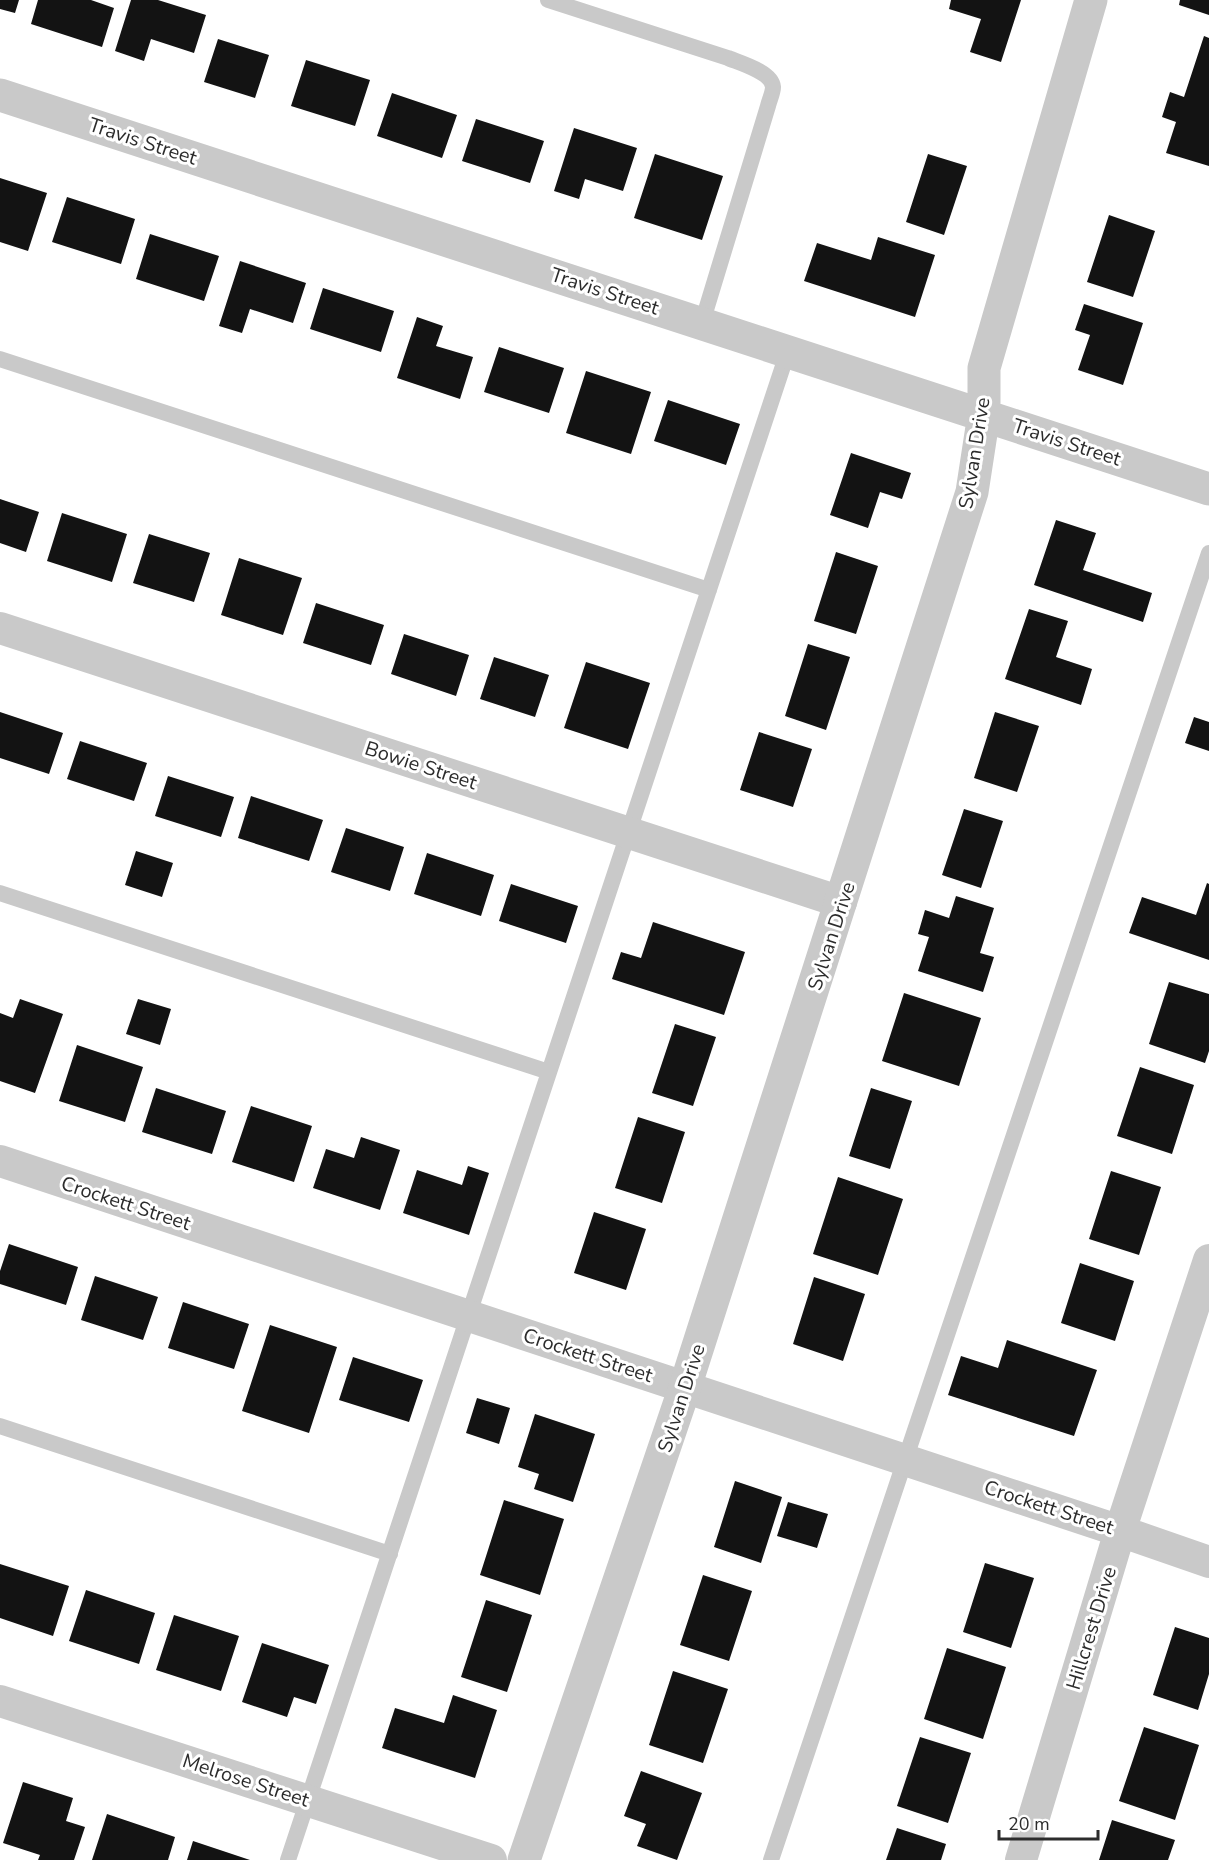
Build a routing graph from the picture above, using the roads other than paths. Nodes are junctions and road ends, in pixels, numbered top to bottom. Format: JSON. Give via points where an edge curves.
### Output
{"nodes":[{"id":1,"x":548,"y":0,"type":"edge"},
{"id":2,"x":1091,"y":0,"type":"edge"},
{"id":3,"x":0,"y":95,"type":"edge"},
{"id":4,"x":702,"y":323,"type":"junction"},
{"id":5,"x":788,"y":351,"type":"junction"},
{"id":6,"x":0,"y":359,"type":"edge"},
{"id":7,"x":984,"y":414,"type":"junction"},
{"id":8,"x":1209,"y":489,"type":"edge"},
{"id":9,"x":1209,"y":553,"type":"edge"},
{"id":10,"x":709,"y":590,"type":"junction"},
{"id":11,"x":0,"y":628,"type":"edge"},
{"id":12,"x":628,"y":833,"type":"junction"},
{"id":13,"x":0,"y":893,"type":"edge"},
{"id":14,"x":841,"y":902,"type":"junction"},
{"id":15,"x":549,"y":1072,"type":"junction"},
{"id":16,"x":0,"y":1161,"type":"edge"},
{"id":17,"x":1209,"y":1260,"type":"edge"},
{"id":18,"x":469,"y":1316,"type":"junction"},
{"id":19,"x":685,"y":1387,"type":"junction"},
{"id":20,"x":0,"y":1426,"type":"edge"},
{"id":21,"x":904,"y":1460,"type":"junction"},
{"id":22,"x":1120,"y":1531,"type":"junction"},
{"id":23,"x":390,"y":1554,"type":"junction"},
{"id":24,"x":1209,"y":1562,"type":"edge"},
{"id":25,"x":0,"y":1701,"type":"edge"},
{"id":26,"x":308,"y":1800,"type":"junction"},
{"id":27,"x":288,"y":1860,"type":"edge"},
{"id":28,"x":491,"y":1860,"type":"edge"},
{"id":29,"x":525,"y":1860,"type":"edge"},
{"id":30,"x":771,"y":1860,"type":"edge"},
{"id":31,"x":1021,"y":1860,"type":"edge"}],
"edges":[{"from":1,"to":4,"type":"lane","via":[[728,58],[770,79],[773,87],[768,106]]},
{"from":2,"to":7,"type":"street","name":"Sylvan Drive","via":[[984,368]]},
{"from":3,"to":4,"type":"street","name":"Travis Street"},
{"from":4,"to":5,"type":"street","name":"Travis Street"},
{"from":5,"to":7,"type":"street","name":"Travis Street"},
{"from":5,"to":10,"type":"lane"},
{"from":6,"to":10,"type":"lane"},
{"from":7,"to":8,"type":"street","name":"Travis Street"},
{"from":7,"to":14,"type":"street","name":"Sylvan Drive","via":[[972,492]]},
{"from":9,"to":21,"type":"lane"},
{"from":10,"to":12,"type":"lane"},
{"from":11,"to":12,"type":"street","name":"Bowie Street"},
{"from":12,"to":14,"type":"street","name":"Bowie Street"},
{"from":12,"to":15,"type":"lane"},
{"from":13,"to":15,"type":"lane"},
{"from":14,"to":19,"type":"street","name":"Sylvan Drive"},
{"from":15,"to":18,"type":"lane"},
{"from":16,"to":18,"type":"street","name":"Crockett Street"},
{"from":17,"to":22,"type":"street","name":"Hillcrest Drive"},
{"from":18,"to":19,"type":"street","name":"Crockett Street"},
{"from":18,"to":23,"type":"lane"},
{"from":19,"to":21,"type":"street","name":"Crockett Street"},
{"from":19,"to":29,"type":"street","name":"Sylvan Drive"},
{"from":20,"to":23,"type":"lane"},
{"from":21,"to":22,"type":"street","name":"Crockett Street"},
{"from":21,"to":30,"type":"lane"},
{"from":22,"to":24,"type":"street","name":"Crockett Street"},
{"from":22,"to":31,"type":"street","name":"Hillcrest Drive"},
{"from":23,"to":26,"type":"lane"},
{"from":25,"to":26,"type":"street","name":"Melrose Street"},
{"from":26,"to":27,"type":"lane"},
{"from":26,"to":28,"type":"street","name":"Melrose Street"}]}
